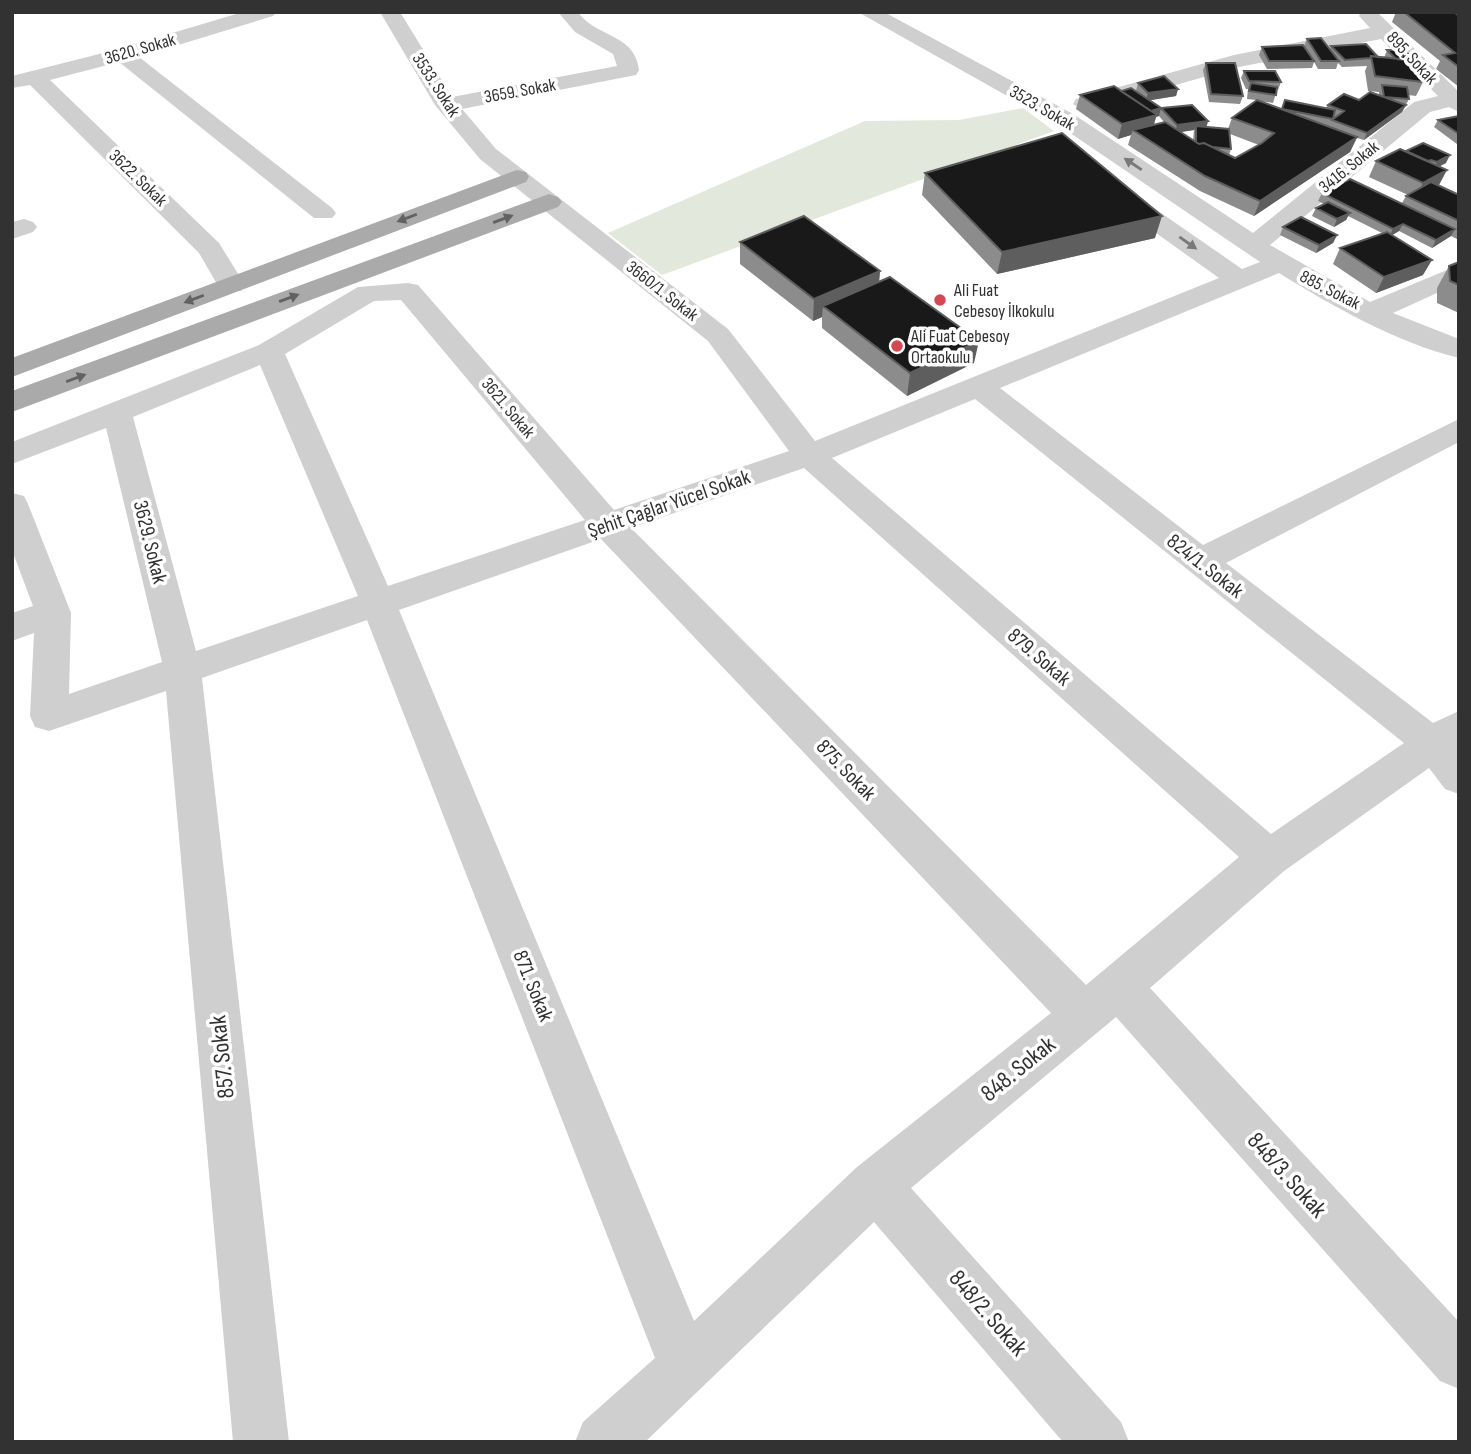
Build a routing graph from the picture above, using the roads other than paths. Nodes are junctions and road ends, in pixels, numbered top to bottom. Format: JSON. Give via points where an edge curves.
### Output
{"nodes":[{"id":1,"x":266,"y":12,"type":"edge"},
{"id":2,"x":390,"y":12,"type":"edge"},
{"id":3,"x":568,"y":12,"type":"edge"},
{"id":4,"x":868,"y":12,"type":"edge"},
{"id":5,"x":1383,"y":21,"type":"edge"},
{"id":6,"x":123,"y":55,"type":"junction"},
{"id":7,"x":24,"y":80,"type":"edge"},
{"id":8,"x":1030,"y":101,"type":"junction"},
{"id":9,"x":1455,"y":103,"type":"edge"},
{"id":10,"x":446,"y":105,"type":"junction"},
{"id":11,"x":1052,"y":114,"type":"junction"},
{"id":12,"x":1059,"y":146,"type":"edge"},
{"id":13,"x":488,"y":154,"type":"joint"},
{"id":14,"x":517,"y":177,"type":"junction"},
{"id":15,"x":1102,"y":182,"type":"edge"},
{"id":16,"x":549,"y":202,"type":"junction"},
{"id":17,"x":323,"y":213,"type":"dead end"},
{"id":18,"x":1209,"y":216,"type":"joint"},
{"id":19,"x":1266,"y":255,"type":"junction"},
{"id":20,"x":1459,"y":273,"type":"edge"},
{"id":21,"x":1241,"y":281,"type":"junction"},
{"id":22,"x":231,"y":285,"type":"junction"},
{"id":23,"x":1371,"y":312,"type":"junction"},
{"id":24,"x":1459,"y":349,"type":"edge"},
{"id":25,"x":269,"y":351,"type":"junction"},
{"id":26,"x":12,"y":368,"type":"edge"},
{"id":27,"x":979,"y":387,"type":"junction"},
{"id":28,"x":12,"y":402,"type":"edge"},
{"id":29,"x":117,"y":412,"type":"junction"},
{"id":30,"x":1459,"y":429,"type":"edge"},
{"id":31,"x":12,"y":454,"type":"edge"},
{"id":32,"x":809,"y":455,"type":"junction"},
{"id":33,"x":12,"y":504,"type":"edge"},
{"id":34,"x":608,"y":525,"type":"junction"},
{"id":35,"x":1200,"y":562,"type":"junction"},
{"id":36,"x":379,"y":605,"type":"junction"},
{"id":37,"x":53,"y":613,"type":"junction"},
{"id":38,"x":12,"y":627,"type":"edge"},
{"id":39,"x":183,"y":672,"type":"junction"},
{"id":40,"x":1450,"y":749,"type":"edge"},
{"id":41,"x":1269,"y":858,"type":"junction"},
{"id":42,"x":1101,"y":1001,"type":"junction"},
{"id":43,"x":875,"y":1185,"type":"junction"},
{"id":44,"x":1459,"y":1362,"type":"edge"},
{"id":45,"x":686,"y":1367,"type":"junction"},
{"id":46,"x":621,"y":1436,"type":"edge"},
{"id":47,"x":261,"y":1442,"type":"edge"},
{"id":48,"x":1101,"y":1442,"type":"edge"}],
"edges":[{"from":1,"to":6,"type":"street","name":"3620. Sokak"},
{"from":2,"to":10,"type":"street","name":"3533. Sokak"},
{"from":3,"to":10,"type":"street","name":"3659. Sokak","via":[[586,29],[623,49],[628,70]]},
{"from":4,"to":8,"type":"street","name":"3523. Sokak"},
{"from":5,"to":9,"type":"street","name":"895. Sokak"},
{"from":5,"to":11,"type":"street","via":[[1325,40],[1233,59]]},
{"from":6,"to":7,"type":"street","name":"3620. Sokak"},
{"from":6,"to":17,"type":"street"},
{"from":7,"to":22,"type":"street","name":"3622. Sokak","via":[[211,248]]},
{"from":8,"to":11,"type":"street","name":"3523. Sokak"},
{"from":8,"to":12,"type":"street"},
{"from":9,"to":19,"type":"street","name":"3416. Sokak","via":[[1422,107]]},
{"from":10,"to":13,"type":"street","name":"3533. Sokak"},
{"from":18,"to":11,"type":"street","name":"3523. Sokak","one_way":true},
{"from":13,"to":14,"type":"street","name":"3660/1. Sokak"},
{"from":14,"to":16,"type":"street","name":"3660/1. Sokak"},
{"from":14,"to":22,"type":"main road","one_way":true},
{"from":15,"to":21,"type":"street","one_way":true},
{"from":28,"to":16,"type":"main road","one_way":true},
{"from":16,"to":32,"type":"street","name":"3660/1. Sokak","via":[[718,335]]},
{"from":18,"to":19,"type":"street","name":"885. Sokak"},
{"from":19,"to":21,"type":"street","name":"Şehit Çağlar Yücel Sokak"},
{"from":19,"to":23,"type":"street","name":"885. Sokak"},
{"from":20,"to":23,"type":"street"},
{"from":21,"to":27,"type":"street","name":"Şehit Çağlar Yücel Sokak"},
{"from":22,"to":26,"type":"main road","one_way":true},
{"from":23,"to":24,"type":"street","name":"885. Sokak","via":[[1423,338]]},
{"from":25,"to":29,"type":"street"},
{"from":25,"to":34,"type":"street","name":"3621. Sokak","via":[[368,293],[408,291]]},
{"from":25,"to":36,"type":"street"},
{"from":27,"to":32,"type":"street","name":"Şehit Çağlar Yücel Sokak"},
{"from":27,"to":35,"type":"street","name":"824/1. Sokak"},
{"from":29,"to":31,"type":"street"},
{"from":29,"to":39,"type":"street","name":"3629. Sokak"},
{"from":30,"to":35,"type":"street"},
{"from":32,"to":34,"type":"street","name":"Şehit Çağlar Yücel Sokak"},
{"from":32,"to":41,"type":"street","name":"879. Sokak"},
{"from":33,"to":37,"type":"street"},
{"from":34,"to":36,"type":"street","name":"Şehit Çağlar Yücel Sokak"},
{"from":34,"to":42,"type":"street","name":"875. Sokak"},
{"from":35,"to":40,"type":"street","name":"824/1. Sokak"},
{"from":36,"to":39,"type":"street","name":"Şehit Çağlar Yücel Sokak"},
{"from":36,"to":45,"type":"street","name":"871. Sokak"},
{"from":37,"to":38,"type":"street"},
{"from":37,"to":39,"type":"street","name":"Şehit Çağlar Yücel Sokak","via":[[49,716]]},
{"from":39,"to":47,"type":"street","name":"857. Sokak"},
{"from":40,"to":41,"type":"street","name":"848. Sokak"},
{"from":41,"to":42,"type":"street","name":"848. Sokak"},
{"from":42,"to":43,"type":"street","name":"848. Sokak"},
{"from":42,"to":44,"type":"street","name":"848/3. Sokak"},
{"from":43,"to":45,"type":"street","name":"848. Sokak"},
{"from":43,"to":48,"type":"street","name":"848/2. Sokak"},
{"from":45,"to":46,"type":"street","name":"848. Sokak"}]}
